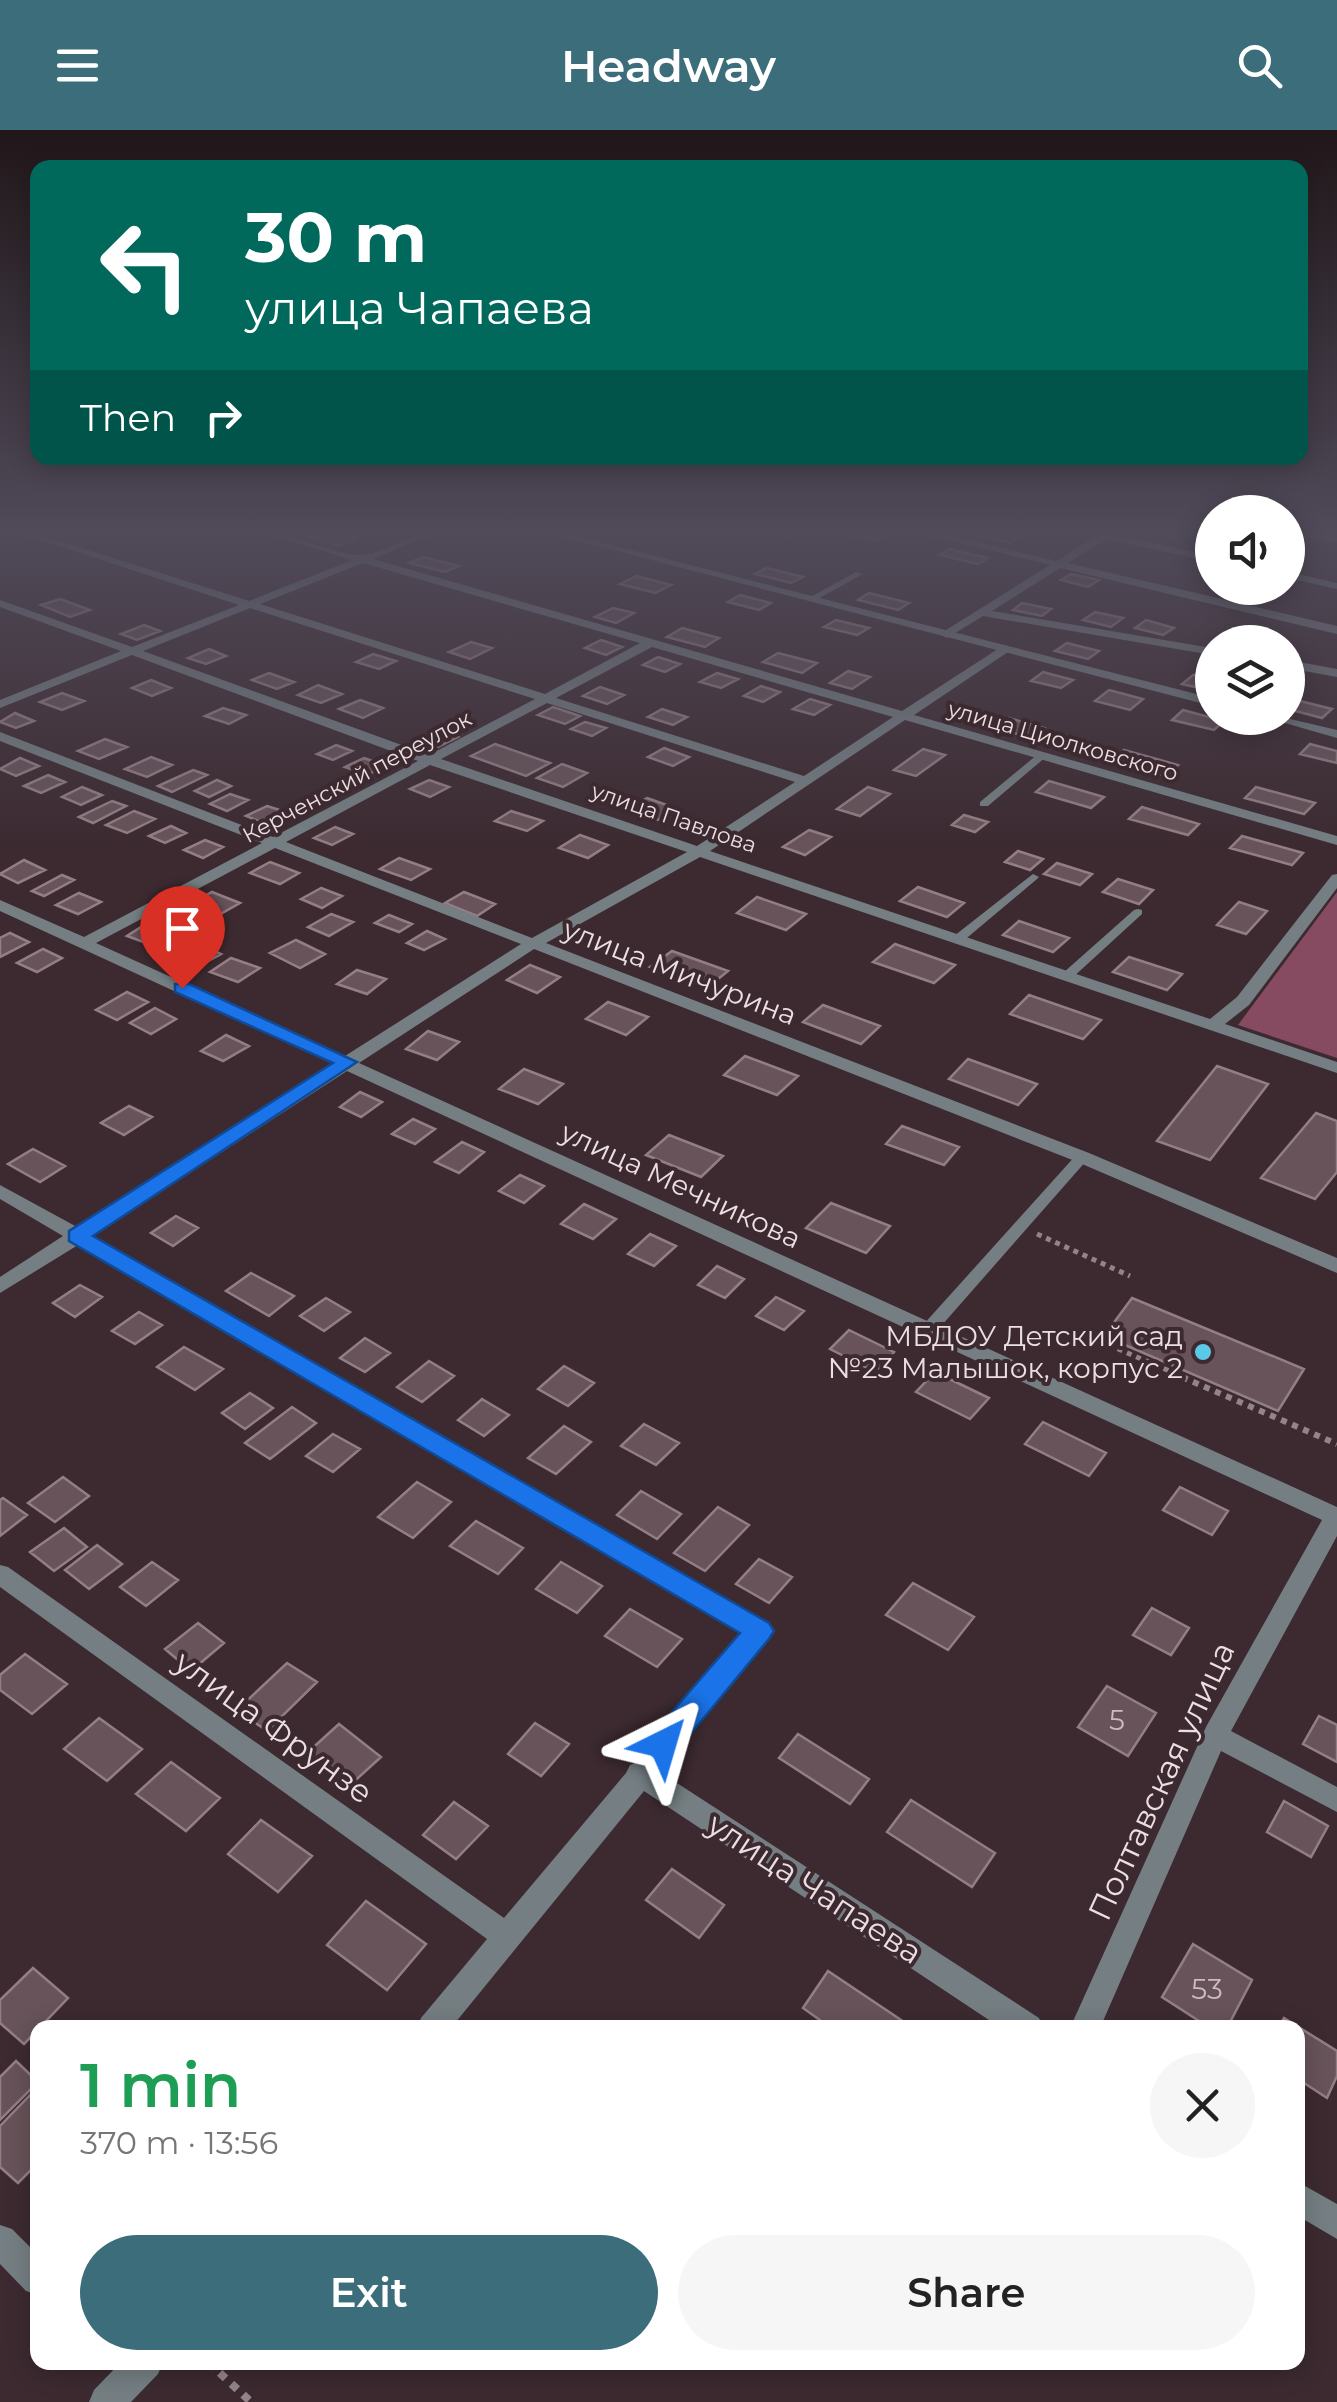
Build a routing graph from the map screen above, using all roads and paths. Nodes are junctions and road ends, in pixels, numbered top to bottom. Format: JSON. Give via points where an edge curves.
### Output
{"nodes":[{"id":1,"x":83,"y":636,"type":"edge"},
{"id":2,"x":174,"y":636,"type":"edge"},
{"id":3,"x":355,"y":636,"type":"edge"},
{"id":4,"x":626,"y":636,"type":"edge"},
{"id":5,"x":955,"y":636,"type":"edge"},
{"id":6,"x":1119,"y":636,"type":"edge"},
{"id":7,"x":650,"y":643,"type":"junction"},
{"id":8,"x":1004,"y":648,"type":"junction"},
{"id":9,"x":1195,"y":649,"type":"edge"},
{"id":10,"x":130,"y":654,"type":"junction"},
{"id":11,"x":1305,"y":667,"type":"edge"},
{"id":12,"x":1337,"y":673,"type":"edge"},
{"id":13,"x":548,"y":697,"type":"junction"},
{"id":14,"x":1195,"y":698,"type":"edge"},
{"id":15,"x":0,"y":704,"type":"edge"},
{"id":16,"x":903,"y":716,"type":"junction"},
{"id":17,"x":1305,"y":726,"type":"edge"},
{"id":18,"x":1337,"y":734,"type":"edge"},
{"id":19,"x":0,"y":736,"type":"edge"},
{"id":20,"x":1042,"y":756,"type":"junction"},
{"id":21,"x":432,"y":760,"type":"junction"},
{"id":22,"x":804,"y":780,"type":"junction"},
{"id":23,"x":984,"y":804,"type":"dead end"},
{"id":24,"x":1337,"y":841,"type":"edge"},
{"id":25,"x":274,"y":844,"type":"junction"},
{"id":26,"x":700,"y":850,"type":"junction"},
{"id":27,"x":1033,"y":877,"type":"dead end"},
{"id":28,"x":1337,"y":878,"type":"edge"},
{"id":29,"x":0,"y":905,"type":"edge"},
{"id":30,"x":1138,"y":912,"type":"dead end"},
{"id":31,"x":958,"y":938,"type":"junction"},
{"id":32,"x":83,"y":944,"type":"junction"},
{"id":33,"x":532,"y":944,"type":"junction"},
{"id":34,"x":1067,"y":976,"type":"junction"},
{"id":35,"x":1212,"y":1026,"type":"junction"},
{"id":36,"x":348,"y":1062,"type":"junction"},
{"id":37,"x":1337,"y":1068,"type":"edge"},
{"id":38,"x":1082,"y":1157,"type":"junction"},
{"id":39,"x":0,"y":1191,"type":"edge"},
{"id":40,"x":1020,"y":1227,"type":"junction"},
{"id":41,"x":77,"y":1236,"type":"junction"},
{"id":42,"x":1337,"y":1266,"type":"edge"},
{"id":43,"x":1130,"y":1276,"type":"dead end"},
{"id":44,"x":0,"y":1286,"type":"edge"},
{"id":45,"x":928,"y":1329,"type":"junction"},
{"id":46,"x":1081,"y":1333,"type":"dead end"},
{"id":47,"x":1337,"y":1444,"type":"edge"},
{"id":48,"x":1336,"y":1516,"type":"edge"},
{"id":49,"x":0,"y":1574,"type":"edge"},
{"id":50,"x":1214,"y":1735,"type":"junction"},
{"id":51,"x":639,"y":1773,"type":"junction"},
{"id":52,"x":1337,"y":1800,"type":"edge"},
{"id":53,"x":506,"y":1938,"type":"junction"},
{"id":54,"x":439,"y":2020,"type":"edge"},
{"id":55,"x":1016,"y":2020,"type":"edge"},
{"id":56,"x":1089,"y":2020,"type":"edge"},
{"id":57,"x":1305,"y":2202,"type":"edge"},
{"id":58,"x":1337,"y":2222,"type":"edge"},
{"id":59,"x":0,"y":2240,"type":"edge"},
{"id":60,"x":30,"y":2271,"type":"edge"},
{"id":61,"x":129,"y":2370,"type":"edge"},
{"id":62,"x":217,"y":2370,"type":"edge"},
{"id":63,"x":106,"y":2402,"type":"edge"},
{"id":64,"x":251,"y":2402,"type":"edge"}],
"edges":[{"from":1,"to":10,"type":"street","name":"улица Павлова"},
{"from":2,"to":10,"type":"street"},
{"from":3,"to":13,"type":"street"},
{"from":4,"to":7,"type":"street","name":"улица Циолковского"},
{"from":5,"to":8,"type":"street"},
{"from":6,"to":9,"type":"street"},
{"from":7,"to":13,"type":"street","name":"Керченский переулок"},
{"from":7,"to":16,"type":"street","name":"улица Циолковского"},
{"from":8,"to":14,"type":"street"},
{"from":8,"to":16,"type":"street"},
{"from":10,"to":15,"type":"street"},
{"from":10,"to":21,"type":"street","name":"улица Павлова"},
{"from":11,"to":12,"type":"street"},
{"from":13,"to":21,"type":"street","name":"Керченский переулок"},
{"from":13,"to":22,"type":"street"},
{"from":16,"to":20,"type":"street","name":"улица Циолковского"},
{"from":16,"to":22,"type":"street"},
{"from":17,"to":18,"type":"street"},
{"from":19,"to":25,"type":"street","name":"улица Мичурина"},
{"from":20,"to":23,"type":"lane"},
{"from":20,"to":24,"type":"street","name":"улица Циолковского"},
{"from":21,"to":25,"type":"street","name":"Керченский переулок"},
{"from":21,"to":26,"type":"street","name":"улица Павлова"},
{"from":22,"to":26,"type":"street"},
{"from":25,"to":32,"type":"street","name":"Керченский переулок"},
{"from":25,"to":33,"type":"street","name":"улица Мичурина"},
{"from":26,"to":31,"type":"street","name":"улица Павлова"},
{"from":26,"to":33,"type":"street"},
{"from":27,"to":31,"type":"lane"},
{"from":28,"to":35,"type":"street","via":[[1243,1001]]},
{"from":29,"to":32,"type":"street","name":"улица Мечникова"},
{"from":30,"to":34,"type":"lane"},
{"from":31,"to":34,"type":"street","name":"улица Павлова"},
{"from":32,"to":36,"type":"street","name":"улица Мечникова"},
{"from":33,"to":36,"type":"street"},
{"from":33,"to":38,"type":"street","name":"улица Мичурина"},
{"from":34,"to":35,"type":"street","name":"улица Павлова"},
{"from":35,"to":37,"type":"street","name":"улица Павлова"},
{"from":36,"to":41,"type":"street"},
{"from":36,"to":45,"type":"street","name":"улица Мечникова"},
{"from":38,"to":40,"type":"lane"},
{"from":38,"to":42,"type":"street","name":"улица Мичурина"},
{"from":39,"to":41,"type":"street"},
{"from":40,"to":43,"type":"path"},
{"from":40,"to":45,"type":"lane"},
{"from":41,"to":44,"type":"street"},
{"from":41,"to":51,"type":"street","via":[[760,1631]]},
{"from":45,"to":48,"type":"street","name":"улица Мечникова"},
{"from":46,"to":47,"type":"path"},
{"from":48,"to":50,"type":"street","name":"Полтавская улица"},
{"from":49,"to":53,"type":"street","name":"улица Фрунзе"},
{"from":50,"to":52,"type":"street"},
{"from":50,"to":56,"type":"street","name":"Полтавская улица"},
{"from":51,"to":53,"type":"street"},
{"from":51,"to":55,"type":"street","name":"улица Чапаева"},
{"from":53,"to":54,"type":"street"},
{"from":57,"to":58,"type":"street"},
{"from":59,"to":60,"type":"street"},
{"from":61,"to":63,"type":"street"},
{"from":62,"to":64,"type":"path"}]}
